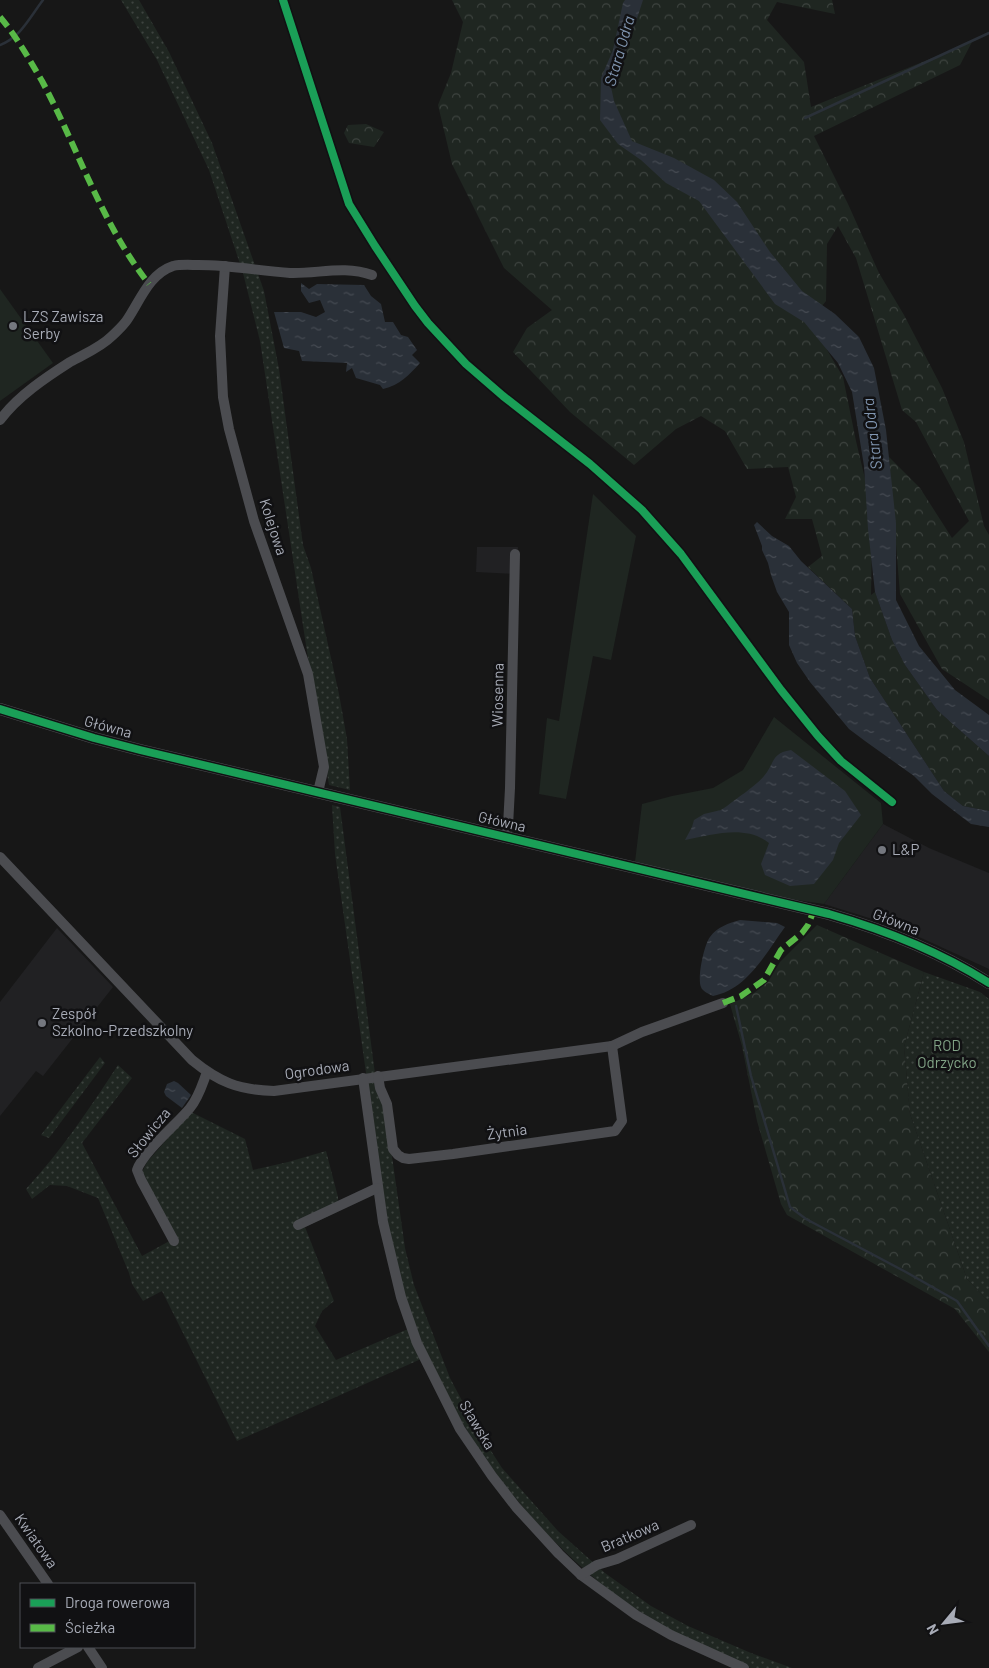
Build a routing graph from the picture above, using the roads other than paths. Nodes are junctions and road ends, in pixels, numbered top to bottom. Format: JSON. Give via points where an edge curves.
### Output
{"nodes":[{"id":1,"x":225,"y":266,"type":"junction"},
{"id":2,"x":372,"y":275,"type":"dead end"},
{"id":3,"x":0,"y":420,"type":"edge"},
{"id":4,"x":515,"y":554,"type":"dead end"},
{"id":5,"x":0,"y":709,"type":"edge"},
{"id":6,"x":318,"y":792,"type":"junction"},
{"id":7,"x":506,"y":837,"type":"junction"},
{"id":8,"x":0,"y":857,"type":"edge"},
{"id":9,"x":989,"y":982,"type":"edge"},
{"id":10,"x":723,"y":1004,"type":"dead end"},
{"id":11,"x":612,"y":1046,"type":"junction"},
{"id":12,"x":207,"y":1072,"type":"junction"},
{"id":13,"x":378,"y":1076,"type":"junction"},
{"id":14,"x":363,"y":1078,"type":"junction"},
{"id":15,"x":377,"y":1188,"type":"junction"},
{"id":16,"x":298,"y":1225,"type":"dead end"},
{"id":17,"x":174,"y":1241,"type":"dead end"},
{"id":18,"x":0,"y":1515,"type":"edge"},
{"id":19,"x":691,"y":1525,"type":"dead end"},
{"id":20,"x":581,"y":1575,"type":"junction"},
{"id":21,"x":47,"y":1583,"type":"edge"},
{"id":22,"x":76,"y":1648,"type":"edge"},
{"id":23,"x":89,"y":1648,"type":"edge"},
{"id":24,"x":38,"y":1668,"type":"edge"},
{"id":25,"x":102,"y":1668,"type":"edge"},
{"id":26,"x":744,"y":1668,"type":"edge"}],
"edges":[{"from":1,"to":2,"type":"street","via":[[292,273],[350,270]]},
{"from":1,"to":3,"type":"street","via":[[188,265],[165,270],[149,284],[127,320],[108,340],[35,386]]},
{"from":1,"to":6,"type":"street","name":"Kolejowa","via":[[220,336],[223,397],[254,521],[308,674],[324,767]]},
{"from":4,"to":7,"type":"street","name":"Wiosenna"},
{"from":5,"to":6,"type":"main road","name":"Główna","via":[[94,738]]},
{"from":6,"to":7,"type":"main road","name":"Główna"},
{"from":7,"to":9,"type":"main road","name":"Główna","via":[[860,923],[912,942]]},
{"from":8,"to":12,"type":"street","name":"Ogrodowa"},
{"from":10,"to":11,"type":"street","name":"Ogrodowa"},
{"from":11,"to":13,"type":"street","name":"Ogrodowa"},
{"from":11,"to":13,"type":"street","name":"Żytnia","via":[[622,1121],[615,1131],[463,1153],[409,1159],[398,1155],[393,1149],[387,1104]]},
{"from":12,"to":14,"type":"street","name":"Ogrodowa","via":[[225,1082],[256,1091]]},
{"from":12,"to":17,"type":"street","name":"Słowicza","via":[[191,1107],[137,1170]]},
{"from":13,"to":14,"type":"street","name":"Ogrodowa"},
{"from":14,"to":15,"type":"street","name":"Sławska"},
{"from":15,"to":16,"type":"street"},
{"from":15,"to":20,"type":"street","name":"Sławska","via":[[408,1320],[460,1430],[516,1507]]},
{"from":18,"to":21,"type":"street","name":"Kwiatowa"},
{"from":19,"to":20,"type":"street","name":"Bratkowa"},
{"from":20,"to":26,"type":"street","name":"Sławska","via":[[670,1635]]},
{"from":22,"to":24,"type":"street"},
{"from":23,"to":25,"type":"street"}]}
